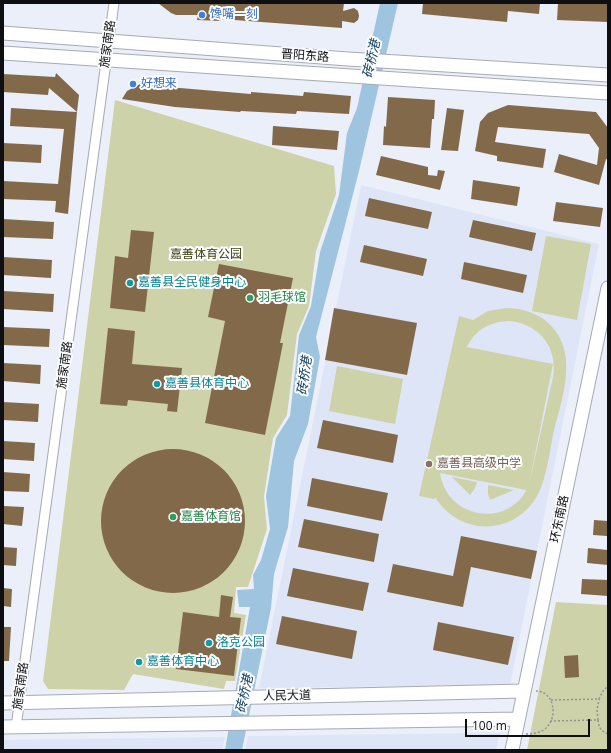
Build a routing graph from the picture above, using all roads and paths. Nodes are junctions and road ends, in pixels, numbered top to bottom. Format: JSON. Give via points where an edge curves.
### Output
{"nodes":[{"id":1,"x":114,"y":3,"type":"edge"},
{"id":2,"x":3,"y":33,"type":"edge"},
{"id":3,"x":109,"y":42,"type":"junction"},
{"id":4,"x":3,"y":53,"type":"edge"},
{"id":5,"x":106,"y":60,"type":"junction"},
{"id":6,"x":608,"y":75,"type":"edge"},
{"id":7,"x":608,"y":93,"type":"edge"},
{"id":8,"x":608,"y":288,"type":"edge"},
{"id":9,"x":608,"y":686,"type":"edge"},
{"id":10,"x":524,"y":691,"type":"junction"},
{"id":11,"x":599,"y":699,"type":"junction"},
{"id":12,"x":551,"y":700,"type":"junction"},
{"id":13,"x":3,"y":703,"type":"edge"},
{"id":14,"x":19,"y":703,"type":"junction"},
{"id":15,"x":518,"y":719,"type":"junction"},
{"id":16,"x":598,"y":720,"type":"junction"},
{"id":17,"x":550,"y":721,"type":"junction"},
{"id":18,"x":9,"y":727,"type":"edge"},
{"id":19,"x":515,"y":734,"type":"junction"},
{"id":20,"x":608,"y":734,"type":"edge"},
{"id":21,"x":512,"y":750,"type":"edge"}],
"edges":[{"from":1,"to":3,"type":"street","name":"施家南路"},
{"from":2,"to":3,"type":"main road","name":"晋阳东路"},
{"from":3,"to":5,"type":"street","name":"施家南路"},
{"from":3,"to":6,"type":"main road","name":"晋阳东路"},
{"from":4,"to":5,"type":"main road","name":"晋阳东路"},
{"from":5,"to":7,"type":"main road","name":"晋阳东路"},
{"from":5,"to":14,"type":"street","name":"施家南路"},
{"from":8,"to":10,"type":"main road","name":"环东南路"},
{"from":9,"to":11,"type":"path"},
{"from":10,"to":12,"type":"path","via":[[541,691]]},
{"from":10,"to":14,"type":"main road","name":"人民大道"},
{"from":10,"to":15,"type":"main road","name":"环东南路"},
{"from":11,"to":12,"type":"path"},
{"from":11,"to":16,"type":"path"},
{"from":12,"to":17,"type":"path"},
{"from":13,"to":14,"type":"main road","name":"人民大道"},
{"from":14,"to":18,"type":"street","name":"施家南路"},
{"from":15,"to":18,"type":"main road"},
{"from":15,"to":19,"type":"main road","name":"环东南路"},
{"from":16,"to":17,"type":"path"},
{"from":16,"to":20,"type":"path","via":[[598,727]]},
{"from":17,"to":19,"type":"path","via":[[547,728],[536,733]]},
{"from":19,"to":21,"type":"main road","name":"环东南路"}]}
